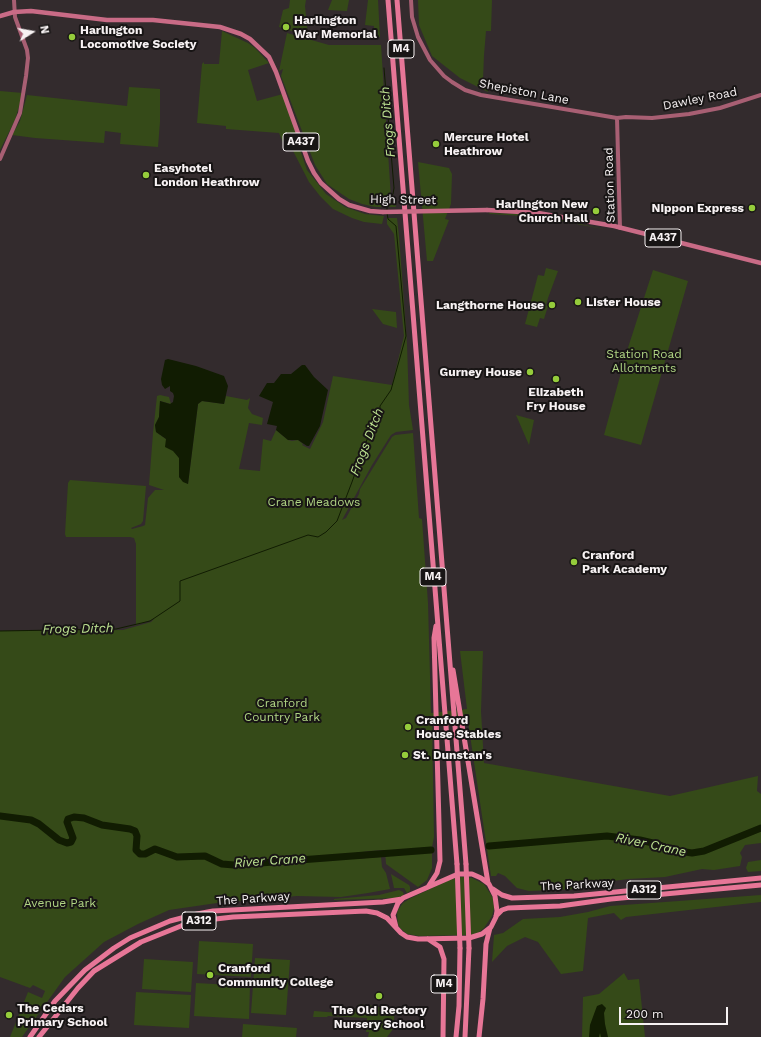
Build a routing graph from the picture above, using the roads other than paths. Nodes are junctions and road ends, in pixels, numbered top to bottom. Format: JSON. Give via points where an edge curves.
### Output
{"nodes":[{"id":1,"x":14,"y":0,"type":"edge"},
{"id":2,"x":388,"y":0,"type":"edge"},
{"id":3,"x":397,"y":0,"type":"edge"},
{"id":4,"x":411,"y":0,"type":"edge"},
{"id":5,"x":14,"y":12,"type":"junction"},
{"id":6,"x":0,"y":16,"type":"edge"},
{"id":7,"x":761,"y":95,"type":"edge"},
{"id":8,"x":617,"y":118,"type":"junction"},
{"id":9,"x":0,"y":159,"type":"edge"},
{"id":10,"x":620,"y":228,"type":"junction"},
{"id":11,"x":761,"y":263,"type":"edge"},
{"id":12,"x":437,"y":612,"type":"junction"},
{"id":13,"x":449,"y":648,"type":"junction"},
{"id":14,"x":761,"y":878,"type":"edge"},
{"id":15,"x":761,"y":885,"type":"edge"},
{"id":16,"x":490,"y":886,"type":"junction"},
{"id":17,"x":427,"y":887,"type":"junction"},
{"id":18,"x":403,"y":898,"type":"junction"},
{"id":19,"x":496,"y":917,"type":"junction"},
{"id":20,"x":396,"y":927,"type":"junction"},
{"id":21,"x":490,"y":927,"type":"junction"},
{"id":22,"x":428,"y":939,"type":"junction"},
{"id":23,"x":30,"y":1037,"type":"edge"},
{"id":24,"x":39,"y":1037,"type":"edge"},
{"id":25,"x":443,"y":1037,"type":"edge"},
{"id":26,"x":456,"y":1037,"type":"edge"},
{"id":27,"x":464,"y":1037,"type":"edge"},
{"id":28,"x":479,"y":1037,"type":"edge"}],
"edges":[{"from":1,"to":5,"type":"street"},
{"from":2,"to":12,"type":"highway","number":"M4"},
{"from":3,"to":13,"type":"highway","number":"M4"},
{"from":4,"to":8,"type":"street","name":"Shepiston Lane","via":[[412,16],[425,52],[444,76],[465,90]]},
{"from":5,"to":6,"type":"main road","name":"High Street","number":"A437"},
{"from":5,"to":9,"type":"street","via":[[28,58],[20,113]]},
{"from":5,"to":10,"type":"main road","name":"High Street","number":"A437","bridge":true,"via":[[31,11],[107,20],[154,20],[220,27],[250,39],[268,57],[276,72],[314,173],[321,183],[350,205],[383,212],[487,210],[543,213]]},
{"from":7,"to":8,"type":"street","name":"Dawley Road","via":[[720,108],[689,114]]},
{"from":8,"to":10,"type":"street","name":"Station Road"},
{"from":10,"to":11,"type":"main road","name":"Station Road","number":"A437"},
{"from":12,"to":17,"type":"highway","number":"M4","via":[[434,638],[440,855],[438,873]]},
{"from":12,"to":26,"type":"highway","number":"M4","bridge":true,"via":[[457,864],[460,948]]},
{"from":13,"to":16,"type":"highway","number":"M4"},
{"from":13,"to":27,"type":"highway","number":"M4","bridge":true,"via":[[466,864],[469,948]]},
{"from":14,"to":16,"type":"highway","name":"The Parkway","number":"A312","via":[[574,896],[512,898],[502,895]]},
{"from":15,"to":19,"type":"highway","name":"The Parkway","number":"A312","via":[[560,906],[508,908]]},
{"from":16,"to":17,"type":"highway","number":"A312","via":[[481,878],[464,874]]},
{"from":16,"to":19,"type":"highway","via":[[497,901]]},
{"from":17,"to":18,"type":"highway","number":"A312"},
{"from":18,"to":20,"type":"highway","via":[[398,903],[394,915]]},
{"from":18,"to":23,"type":"highway","name":"The Parkway","number":"A312","via":[[387,902],[213,911],[163,924],[130,938],[85,970],[55,1001]]},
{"from":19,"to":21,"type":"highway","number":"A312"},
{"from":20,"to":22,"type":"highway","number":"A312","via":[[407,938]]},
{"from":20,"to":24,"type":"highway","name":"The Parkway","number":"A312","via":[[383,916],[366,911],[233,917],[198,921],[181,926],[141,942],[94,972]]},
{"from":21,"to":22,"type":"highway","number":"A312","via":[[473,938]]},
{"from":21,"to":28,"type":"highway","via":[[486,944]]},
{"from":22,"to":25,"type":"highway","number":"M4","via":[[440,947],[444,959]]}]}
